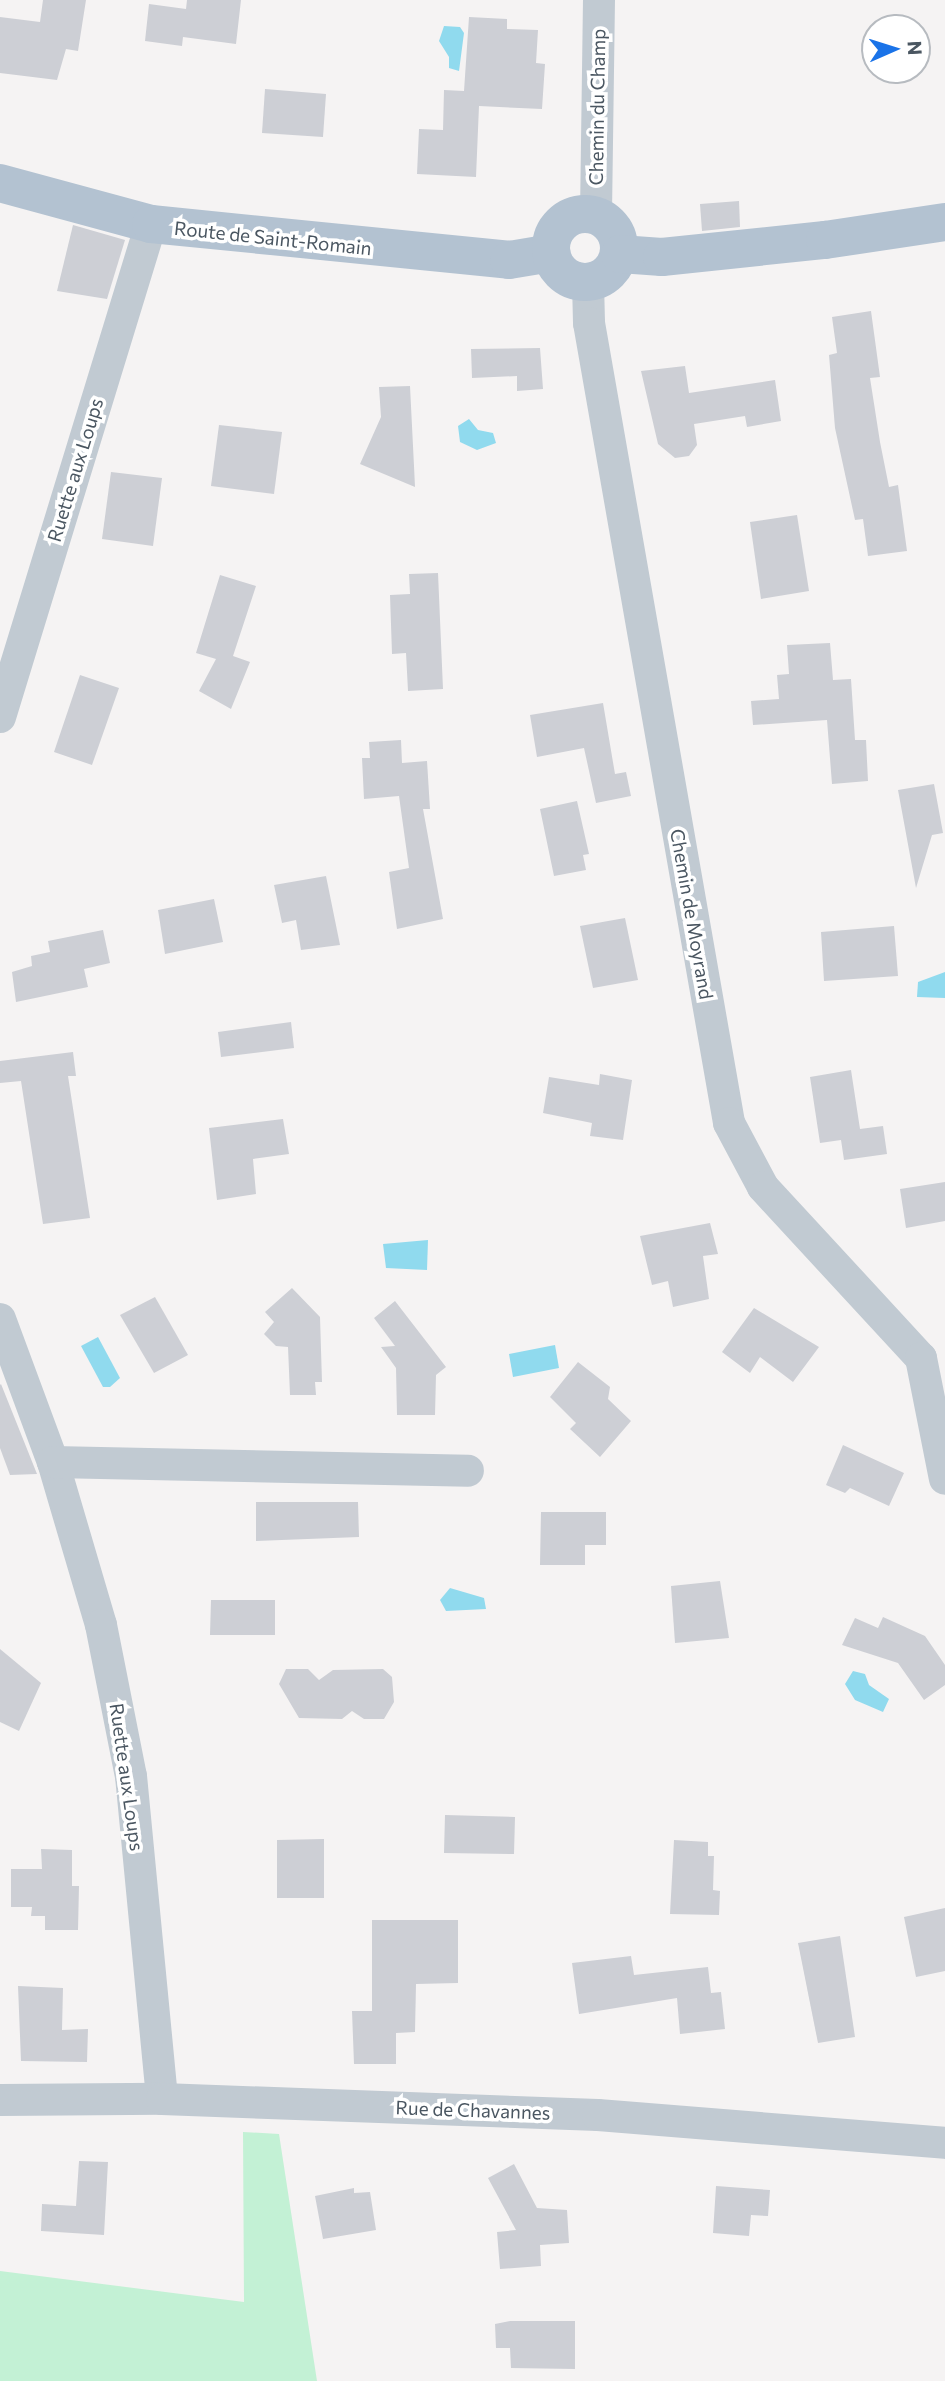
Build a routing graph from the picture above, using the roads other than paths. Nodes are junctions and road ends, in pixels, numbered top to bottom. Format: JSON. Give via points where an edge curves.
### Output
{"nodes":[{"id":1,"x":599,"y":0,"type":"edge"},
{"id":2,"x":0,"y":183,"type":"edge"},
{"id":3,"x":596,"y":214,"type":"junction"},
{"id":4,"x":945,"y":222,"type":"edge"},
{"id":5,"x":150,"y":224,"type":"junction"},
{"id":6,"x":551,"y":253,"type":"junction"},
{"id":7,"x":620,"y":254,"type":"junction"},
{"id":8,"x":588,"y":282,"type":"junction"},
{"id":9,"x":0,"y":717,"type":"edge"},
{"id":10,"x":0,"y":1319,"type":"edge"},
{"id":11,"x":53,"y":1462,"type":"junction"},
{"id":12,"x":468,"y":1471,"type":"dead end"},
{"id":13,"x":945,"y":1479,"type":"edge"},
{"id":14,"x":162,"y":2099,"type":"junction"},
{"id":15,"x":0,"y":2100,"type":"edge"},
{"id":16,"x":945,"y":2143,"type":"edge"}],
"edges":[{"from":1,"to":3,"type":"street","name":"Chemin du Champ"},
{"from":2,"to":5,"type":"main road","name":"Route de Saint-Romain"},
{"from":3,"to":6,"type":"main road","via":[[568,217],[558,226]]},
{"from":3,"to":7,"type":"main road","via":[[615,230]]},
{"from":4,"to":7,"type":"main road","via":[[811,242],[657,257]]},
{"from":5,"to":6,"type":"main road","name":"Route de Saint-Romain","via":[[509,260]]},
{"from":5,"to":9,"type":"street","name":"Ruette aux Loups"},
{"from":6,"to":8,"type":"main road","via":[[563,275]]},
{"from":7,"to":8,"type":"main road","via":[[614,268]]},
{"from":8,"to":13,"type":"street","name":"Chemin de Moyrand","via":[[589,323],[729,1123],[763,1187],[921,1358]]},
{"from":10,"to":11,"type":"street","name":"Ruette aux Loups"},
{"from":11,"to":12,"type":"street"},
{"from":11,"to":14,"type":"street","name":"Ruette aux Loups","via":[[101,1625],[131,1776]]},
{"from":14,"to":15,"type":"street","name":"Rue de Chavannes"},
{"from":14,"to":16,"type":"street","name":"Rue de Chavannes","via":[[598,2115]]}]}
